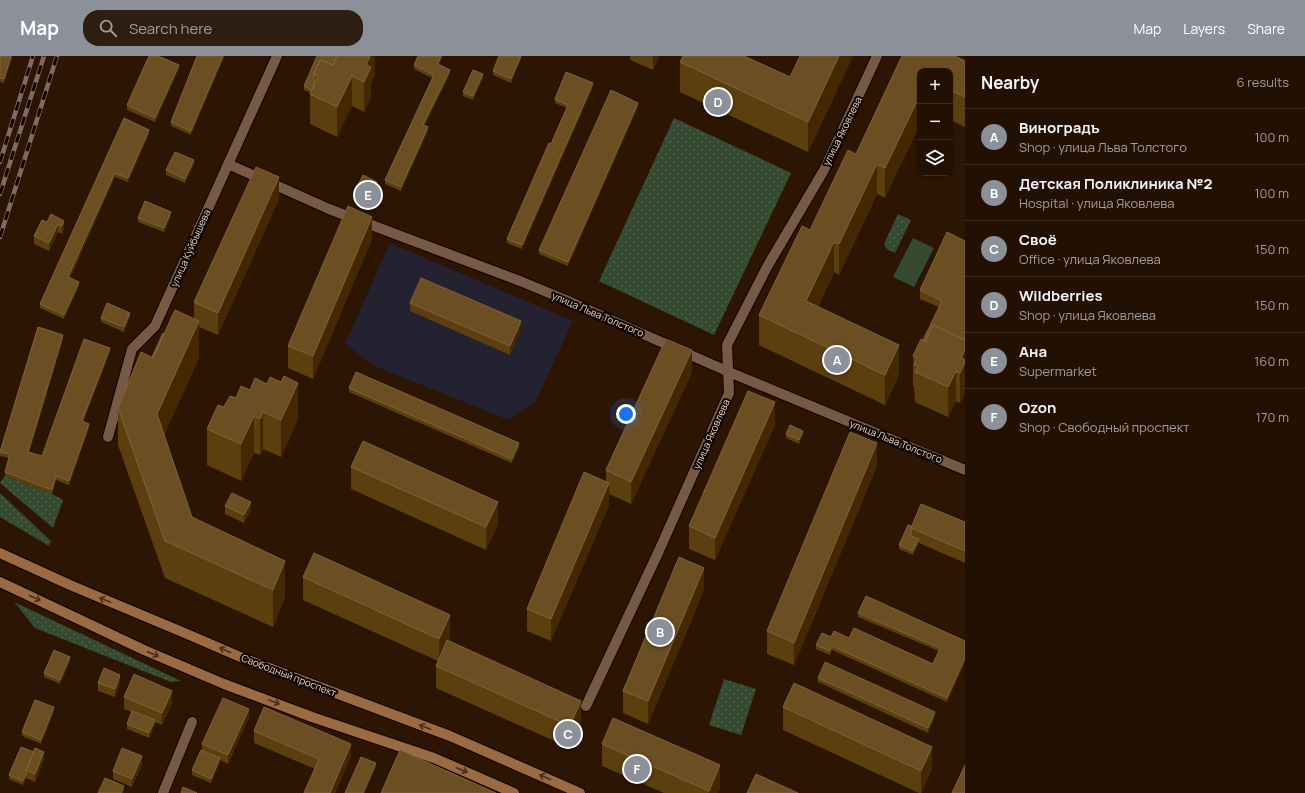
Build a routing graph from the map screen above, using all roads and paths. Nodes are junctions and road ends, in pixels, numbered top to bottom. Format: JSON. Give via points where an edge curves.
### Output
{"nodes":[{"id":1,"x":277,"y":56,"type":"edge"},
{"id":2,"x":877,"y":56,"type":"edge"},
{"id":3,"x":228,"y":164,"type":"junction"},
{"id":4,"x":729,"y":372,"type":"junction"},
{"id":5,"x":108,"y":438,"type":"dead end"},
{"id":6,"x":965,"y":470,"type":"edge"},
{"id":7,"x":0,"y":553,"type":"edge"},
{"id":8,"x":0,"y":582,"type":"edge"},
{"id":9,"x":586,"y":706,"type":"dead end"},
{"id":10,"x":192,"y":722,"type":"dead end"},
{"id":11,"x":163,"y":793,"type":"edge"},
{"id":12,"x":514,"y":793,"type":"edge"},
{"id":13,"x":580,"y":793,"type":"edge"}],
"edges":[{"from":1,"to":3,"type":"street","name":"улица Куйбышева"},
{"from":2,"to":4,"type":"street","name":"улица Яковлева","via":[[824,170],[767,267],[727,345]]},
{"from":3,"to":4,"type":"street","name":"улица Льва Толстого","via":[[329,209],[499,272]]},
{"from":3,"to":5,"type":"street","name":"улица Куйбышева","via":[[155,326],[132,349]]},
{"from":4,"to":6,"type":"street","name":"улица Льва Толстого"},
{"from":4,"to":9,"type":"street","name":"улица Яковлева","via":[[729,393],[658,554]]},
{"from":13,"to":7,"type":"main road","name":"Свободный проспект","one_way":true,"via":[[450,736],[245,659]]},
{"from":8,"to":12,"type":"main road","one_way":true,"via":[[144,650],[224,684],[434,758]]},
{"from":10,"to":11,"type":"street"}]}
